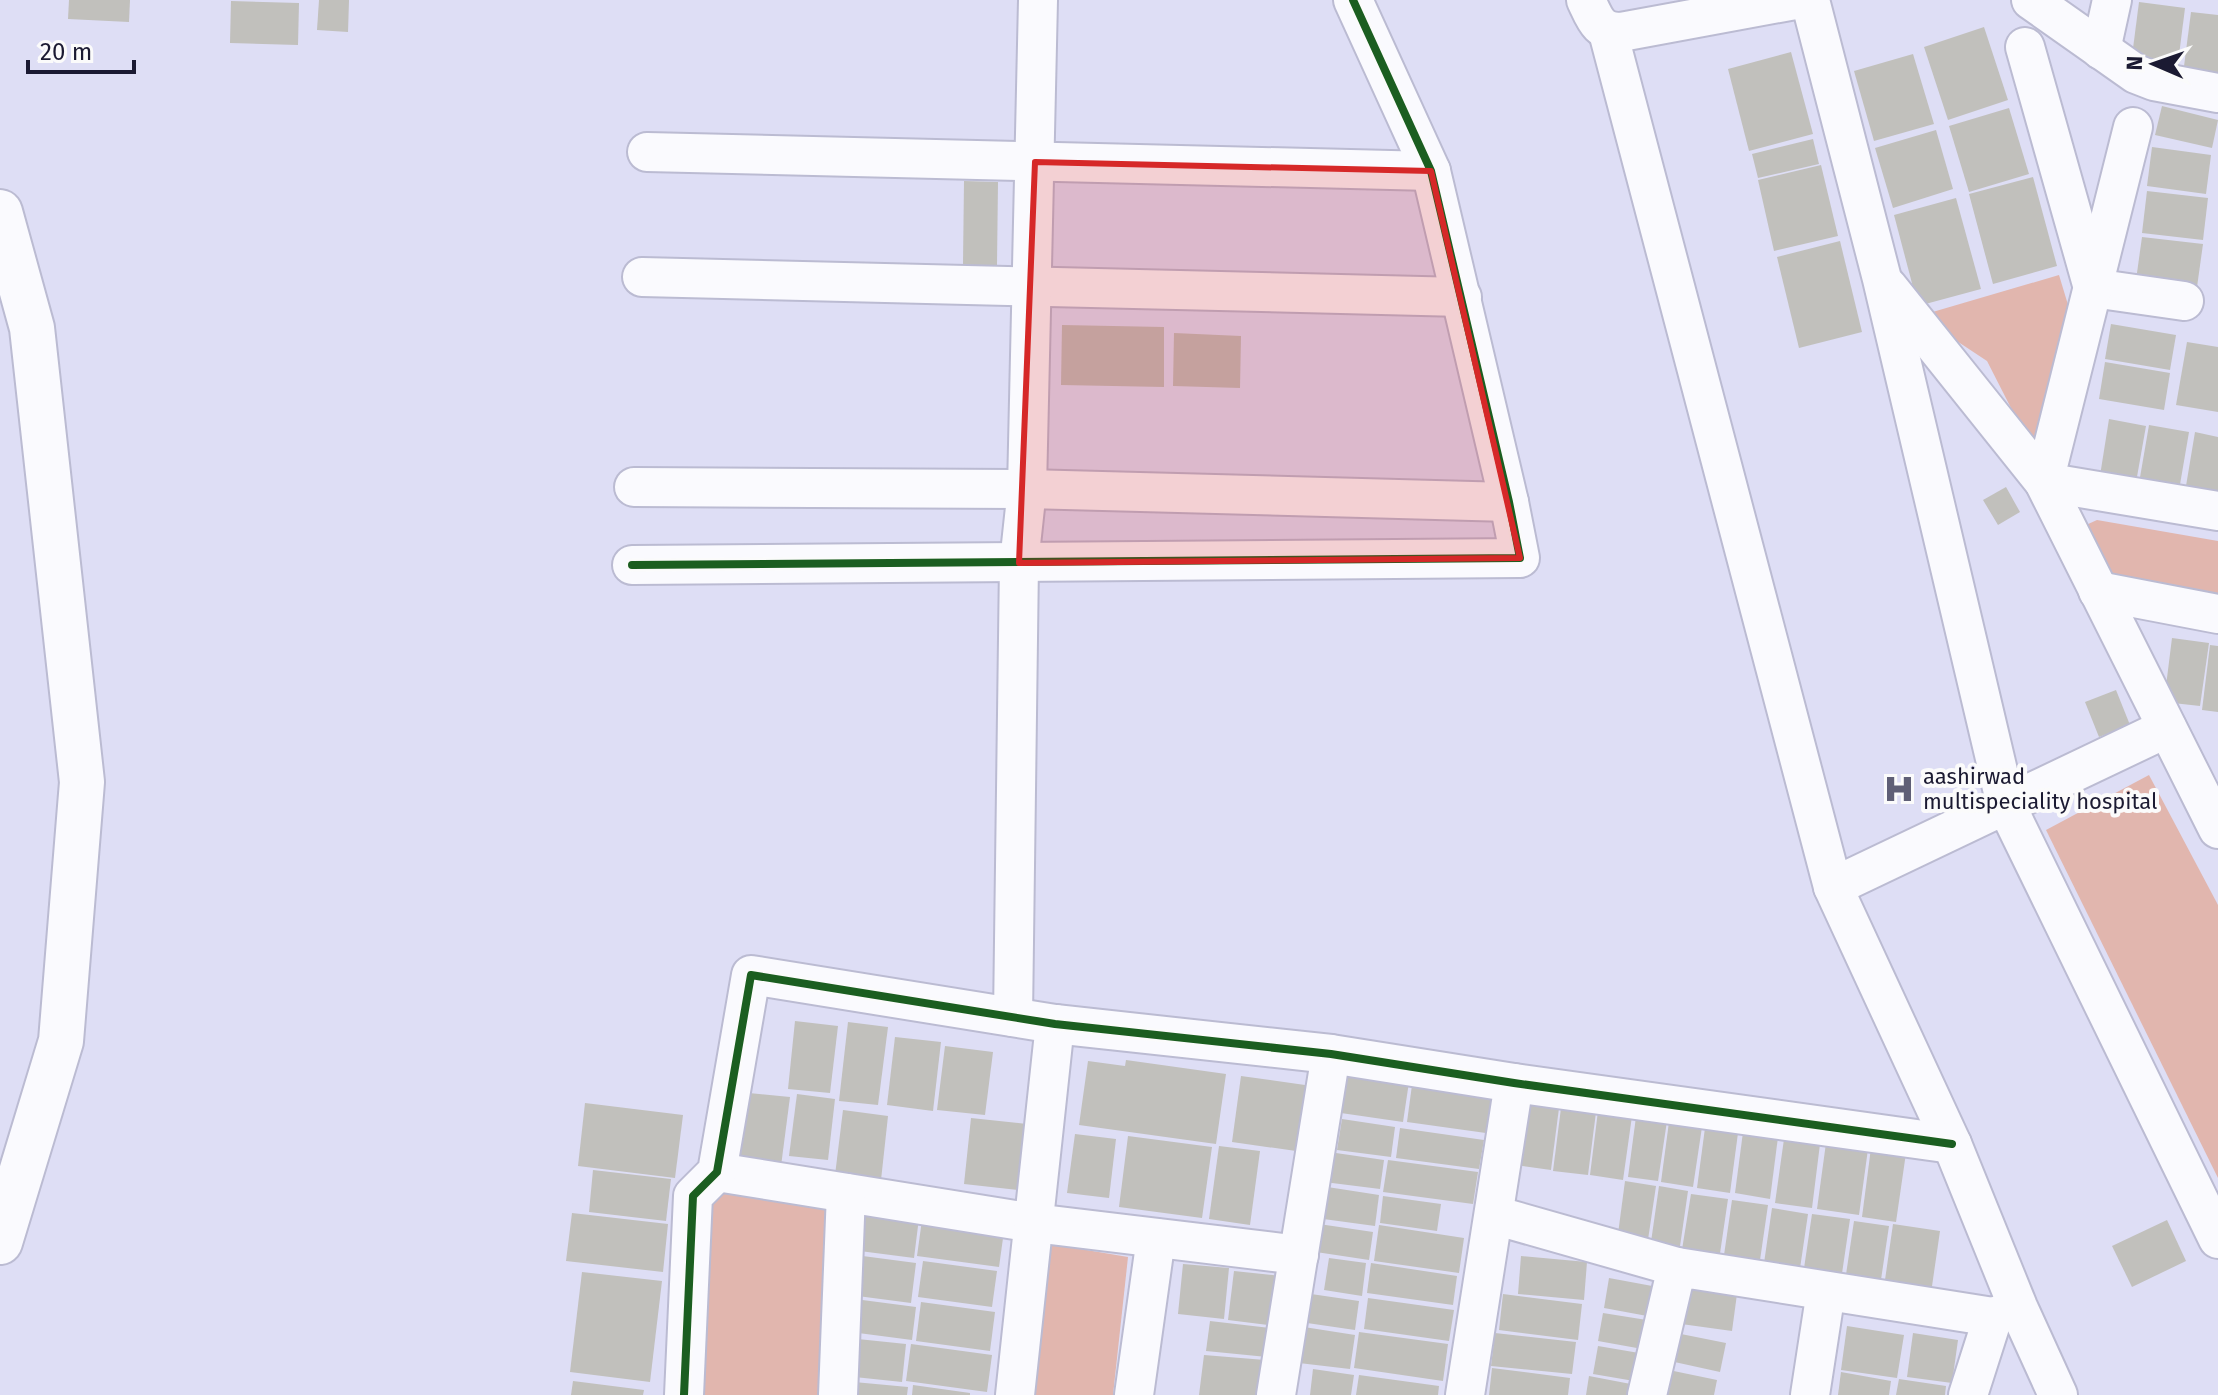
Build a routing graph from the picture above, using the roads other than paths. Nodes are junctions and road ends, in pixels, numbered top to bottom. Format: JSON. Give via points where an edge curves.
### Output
{"nodes":[{"id":1,"x":1038,"y":0,"type":"edge"},
{"id":2,"x":1353,"y":0,"type":"edge"},
{"id":3,"x":1586,"y":0,"type":"edge"},
{"id":4,"x":1795,"y":0,"type":"edge"},
{"id":5,"x":2031,"y":0,"type":"edge"},
{"id":6,"x":2112,"y":0,"type":"edge"},
{"id":7,"x":1608,"y":32,"type":"junction"},
{"id":8,"x":2025,"y":47,"type":"dead end"},
{"id":9,"x":2101,"y":50,"type":"junction"},
{"id":10,"x":2218,"y":93,"type":"edge"},
{"id":11,"x":2133,"y":127,"type":"dead end"},
{"id":12,"x":647,"y":152,"type":"dead end"},
{"id":13,"x":1035,"y":162,"type":"junction"},
{"id":14,"x":1431,"y":171,"type":"junction"},
{"id":15,"x":0,"y":212,"type":"edge"},
{"id":16,"x":642,"y":277,"type":"dead end"},
{"id":17,"x":1882,"y":279,"type":"junction"},
{"id":18,"x":1032,"y":288,"type":"junction"},
{"id":19,"x":2093,"y":288,"type":"junction"},
{"id":20,"x":1462,"y":297,"type":"junction"},
{"id":21,"x":2203,"y":301,"type":"edge"},
{"id":22,"x":2044,"y":482,"type":"junction"},
{"id":23,"x":634,"y":487,"type":"dead end"},
{"id":24,"x":1027,"y":489,"type":"junction"},
{"id":25,"x":1509,"y":502,"type":"junction"},
{"id":26,"x":2218,"y":511,"type":"edge"},
{"id":27,"x":1019,"y":563,"type":"junction"},
{"id":28,"x":632,"y":565,"type":"dead end"},
{"id":29,"x":2098,"y":591,"type":"junction"},
{"id":30,"x":2218,"y":614,"type":"edge"},
{"id":31,"x":2167,"y":728,"type":"junction"},
{"id":32,"x":2006,"y":805,"type":"junction"},
{"id":33,"x":2215,"y":817,"type":"edge"},
{"id":34,"x":1833,"y":887,"type":"junction"},
{"id":35,"x":1013,"y":1017,"type":"junction"},
{"id":36,"x":1055,"y":1024,"type":"junction"},
{"id":37,"x":1331,"y":1054,"type":"junction"},
{"id":38,"x":1514,"y":1083,"type":"junction"},
{"id":39,"x":1952,"y":1144,"type":"junction"},
{"id":40,"x":717,"y":1172,"type":"junction"},
{"id":41,"x":846,"y":1193,"type":"junction"},
{"id":42,"x":1494,"y":1215,"type":"junction"},
{"id":43,"x":1034,"y":1223,"type":"junction"},
{"id":44,"x":1156,"y":1238,"type":"junction"},
{"id":45,"x":2218,"y":1239,"type":"edge"},
{"id":46,"x":0,"y":1242,"type":"edge"},
{"id":47,"x":1299,"y":1255,"type":"junction"},
{"id":48,"x":1677,"y":1267,"type":"junction"},
{"id":49,"x":1826,"y":1291,"type":"junction"},
{"id":50,"x":2005,"y":1312,"type":"junction"},
{"id":51,"x":684,"y":1395,"type":"edge"},
{"id":52,"x":838,"y":1395,"type":"edge"},
{"id":53,"x":1015,"y":1395,"type":"edge"},
{"id":54,"x":1134,"y":1395,"type":"edge"},
{"id":55,"x":1276,"y":1395,"type":"edge"},
{"id":56,"x":1465,"y":1395,"type":"edge"},
{"id":57,"x":1647,"y":1395,"type":"edge"},
{"id":58,"x":1810,"y":1395,"type":"edge"},
{"id":59,"x":1968,"y":1395,"type":"edge"},
{"id":60,"x":2058,"y":1395,"type":"edge"}],
"edges":[{"from":1,"to":13,"type":"street"},
{"from":2,"to":14,"type":"street"},
{"from":3,"to":7,"type":"street"},
{"from":4,"to":7,"type":"street"},
{"from":4,"to":17,"type":"street"},
{"from":5,"to":9,"type":"street"},
{"from":6,"to":9,"type":"street"},
{"from":7,"to":34,"type":"street"},
{"from":8,"to":19,"type":"street"},
{"from":9,"to":10,"type":"street","via":[[2154,81]]},
{"from":11,"to":19,"type":"street"},
{"from":12,"to":13,"type":"street"},
{"from":13,"to":14,"type":"street"},
{"from":13,"to":18,"type":"street"},
{"from":14,"to":20,"type":"street"},
{"from":15,"to":46,"type":"street","via":[[32,328],[82,782],[61,1041]]},
{"from":16,"to":18,"type":"street"},
{"from":17,"to":22,"type":"street"},
{"from":17,"to":32,"type":"street"},
{"from":18,"to":20,"type":"street"},
{"from":18,"to":24,"type":"street"},
{"from":19,"to":21,"type":"street"},
{"from":19,"to":22,"type":"street"},
{"from":20,"to":25,"type":"street"},
{"from":22,"to":26,"type":"street"},
{"from":22,"to":29,"type":"street"},
{"from":23,"to":24,"type":"street"},
{"from":24,"to":25,"type":"street"},
{"from":24,"to":27,"type":"street"},
{"from":25,"to":27,"type":"street","via":[[1520,558]]},
{"from":27,"to":28,"type":"street"},
{"from":27,"to":35,"type":"street"},
{"from":29,"to":30,"type":"street"},
{"from":29,"to":31,"type":"street"},
{"from":31,"to":32,"type":"street"},
{"from":31,"to":33,"type":"street"},
{"from":32,"to":34,"type":"street"},
{"from":32,"to":45,"type":"street"},
{"from":34,"to":39,"type":"street"},
{"from":35,"to":36,"type":"street"},
{"from":35,"to":40,"type":"street","via":[[751,975]]},
{"from":36,"to":37,"type":"street"},
{"from":36,"to":43,"type":"street"},
{"from":37,"to":38,"type":"street"},
{"from":37,"to":47,"type":"street"},
{"from":38,"to":39,"type":"street"},
{"from":38,"to":42,"type":"street"},
{"from":39,"to":50,"type":"street"},
{"from":40,"to":41,"type":"street"},
{"from":40,"to":51,"type":"street","via":[[693,1196]]},
{"from":41,"to":43,"type":"street"},
{"from":41,"to":52,"type":"street"},
{"from":42,"to":48,"type":"street"},
{"from":42,"to":56,"type":"street"},
{"from":43,"to":44,"type":"street"},
{"from":43,"to":53,"type":"street"},
{"from":44,"to":47,"type":"street"},
{"from":44,"to":54,"type":"street"},
{"from":47,"to":55,"type":"street"},
{"from":48,"to":49,"type":"street"},
{"from":48,"to":57,"type":"street"},
{"from":49,"to":50,"type":"street"},
{"from":49,"to":58,"type":"street"},
{"from":50,"to":59,"type":"street"},
{"from":50,"to":60,"type":"street"}]}
